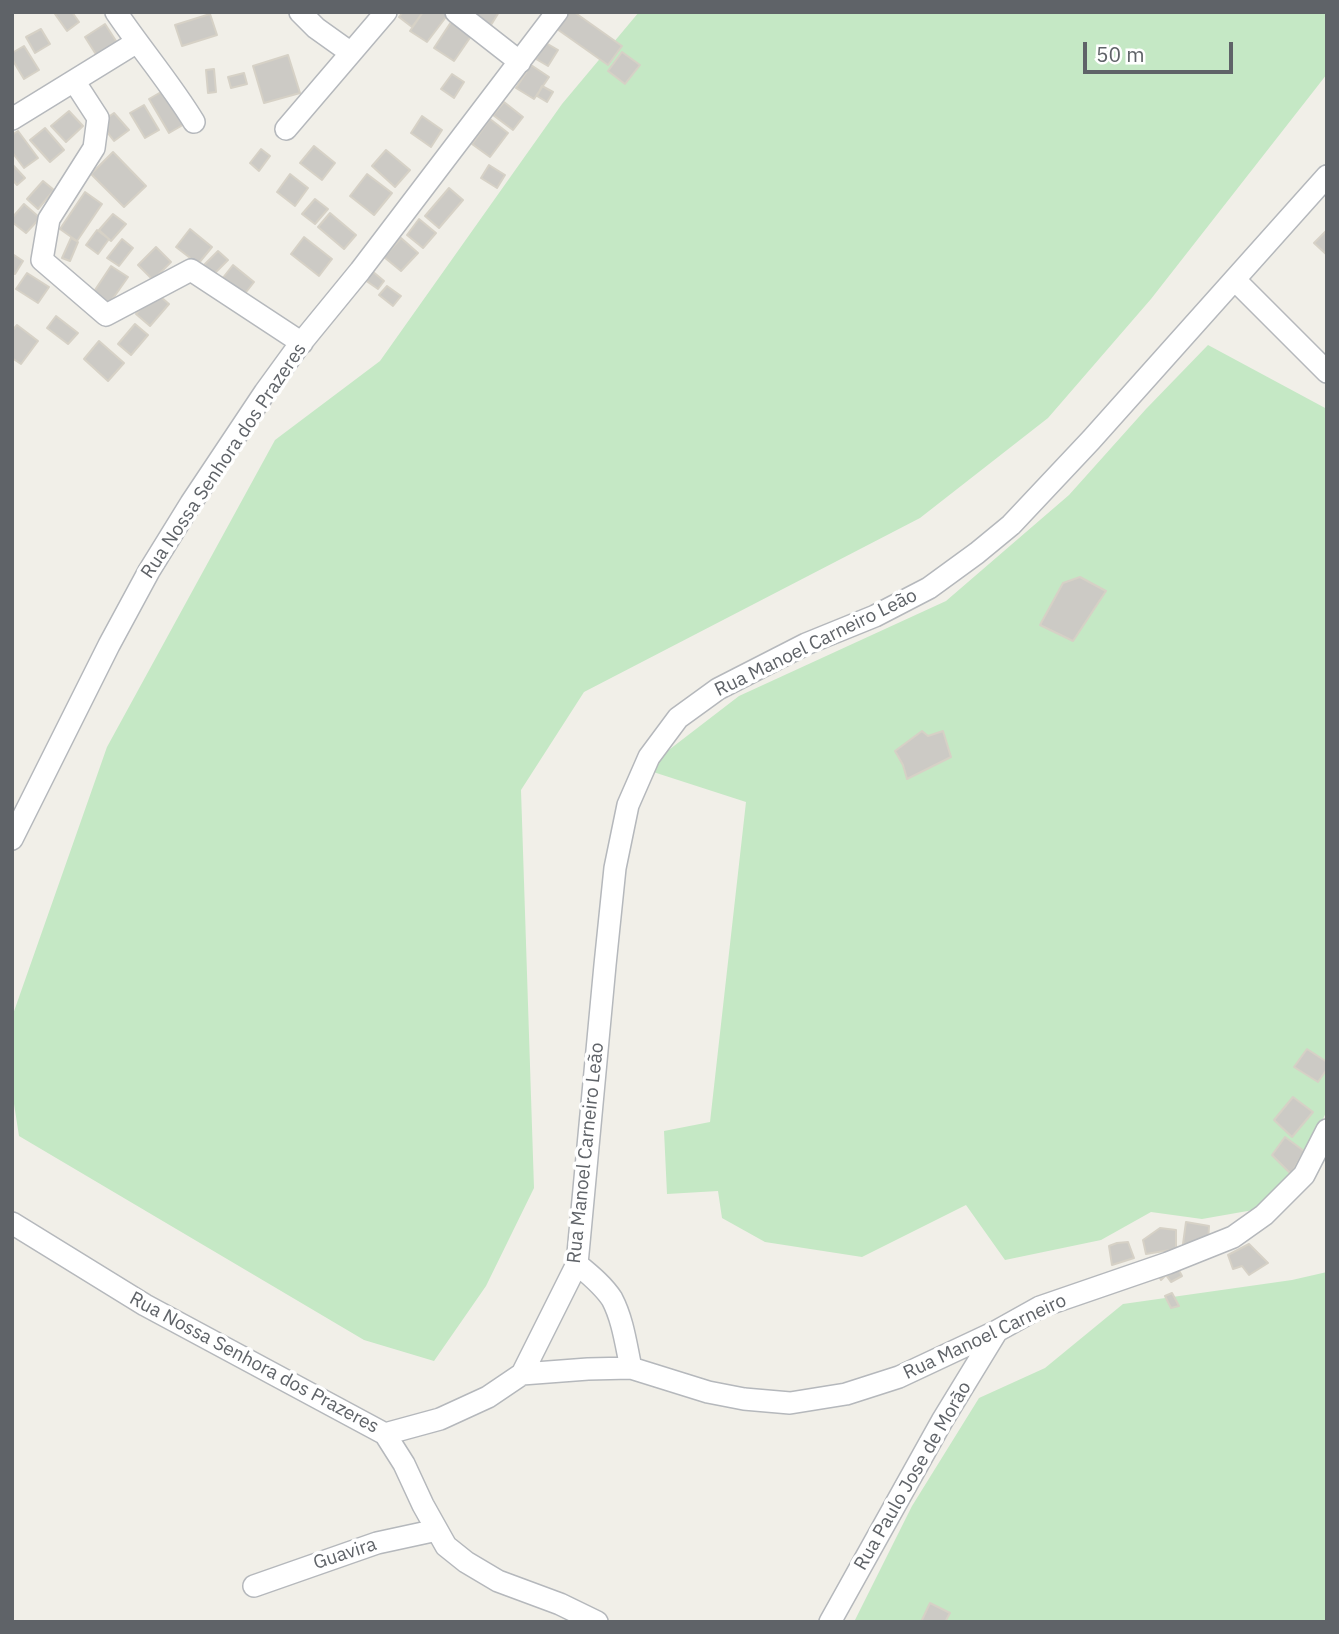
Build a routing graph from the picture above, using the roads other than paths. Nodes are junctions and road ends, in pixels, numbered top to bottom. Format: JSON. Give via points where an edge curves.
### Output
{"nodes":[{"id":1,"x":116,"y":12,"type":"edge"},
{"id":2,"x":300,"y":12,"type":"edge"},
{"id":3,"x":386,"y":12,"type":"edge"},
{"id":4,"x":456,"y":12,"type":"edge"},
{"id":5,"x":557,"y":12,"type":"edge"},
{"id":6,"x":137,"y":42,"type":"junction"},
{"id":7,"x":351,"y":53,"type":"junction"},
{"id":8,"x":520,"y":62,"type":"junction"},
{"id":9,"x":74,"y":81,"type":"junction"},
{"id":10,"x":12,"y":119,"type":"edge"},
{"id":11,"x":194,"y":122,"type":"dead end"},
{"id":12,"x":286,"y":129,"type":"dead end"},
{"id":13,"x":1327,"y":176,"type":"edge"},
{"id":14,"x":1235,"y":280,"type":"junction"},
{"id":15,"x":302,"y":343,"type":"junction"},
{"id":16,"x":1327,"y":372,"type":"edge"},
{"id":17,"x":12,"y":839,"type":"edge"},
{"id":18,"x":1327,"y":1130,"type":"edge"},
{"id":19,"x":12,"y":1223,"type":"edge"},
{"id":20,"x":577,"y":1264,"type":"junction"},
{"id":21,"x":997,"y":1331,"type":"junction"},
{"id":22,"x":631,"y":1368,"type":"junction"},
{"id":23,"x":522,"y":1374,"type":"junction"},
{"id":24,"x":384,"y":1434,"type":"junction"},
{"id":25,"x":437,"y":1530,"type":"junction"},
{"id":26,"x":254,"y":1586,"type":"dead end"},
{"id":27,"x":597,"y":1622,"type":"edge"},
{"id":28,"x":830,"y":1622,"type":"edge"}],
"edges":[{"from":1,"to":6,"type":"street"},
{"from":2,"to":7,"type":"street"},
{"from":3,"to":7,"type":"street"},
{"from":4,"to":8,"type":"street"},
{"from":5,"to":8,"type":"street","name":"Rua Nossa Senhora dos Prazeres"},
{"from":6,"to":9,"type":"street"},
{"from":6,"to":11,"type":"street"},
{"from":7,"to":12,"type":"street"},
{"from":8,"to":15,"type":"street","name":"Rua Nossa Senhora dos Prazeres"},
{"from":9,"to":10,"type":"street"},
{"from":9,"to":15,"type":"street","via":[[99,118],[94,148],[49,219],[42,260],[106,316],[191,270]]},
{"from":13,"to":14,"type":"street","name":"Rua Manoel Carneiro Leão"},
{"from":14,"to":16,"type":"street"},
{"from":14,"to":20,"type":"street","name":"Rua Manoel Carneiro Leão","via":[[1047,488],[977,553],[929,588],[718,689],[678,718],[649,757],[628,805],[615,868]]},
{"from":15,"to":17,"type":"street","name":"Rua Nossa Senhora dos Prazeres","via":[[257,403],[149,571]]},
{"from":18,"to":21,"type":"street","name":"Rua Manoel Carneiro","via":[[1304,1175],[1264,1215],[1233,1237],[1040,1307]]},
{"from":19,"to":24,"type":"street","name":"Rua Nossa Senhora dos Prazeres","via":[[145,1306]]},
{"from":20,"to":22,"type":"street","via":[[612,1300]]},
{"from":20,"to":23,"type":"street","name":"Rua Manoel Carneiro Leão"},
{"from":21,"to":22,"type":"street","name":"Rua Manoel Carneiro","via":[[899,1377],[846,1394],[790,1403],[708,1392]]},
{"from":21,"to":28,"type":"street","name":"Rua Paulo Jose de Morão"},
{"from":22,"to":23,"type":"street","name":"Rua Manoel Carneiro"},
{"from":23,"to":24,"type":"street","name":"Rua Manoel Carneiro Leão","via":[[488,1397],[440,1419]]},
{"from":24,"to":25,"type":"street","name":"Rua Nossa Senhora dos Prazeres"},
{"from":25,"to":26,"type":"street","name":"Guavira","via":[[377,1543]]},
{"from":25,"to":27,"type":"street","name":"Rua Nossa Senhora dos Prazeres","via":[[446,1546],[498,1581]]}]}
